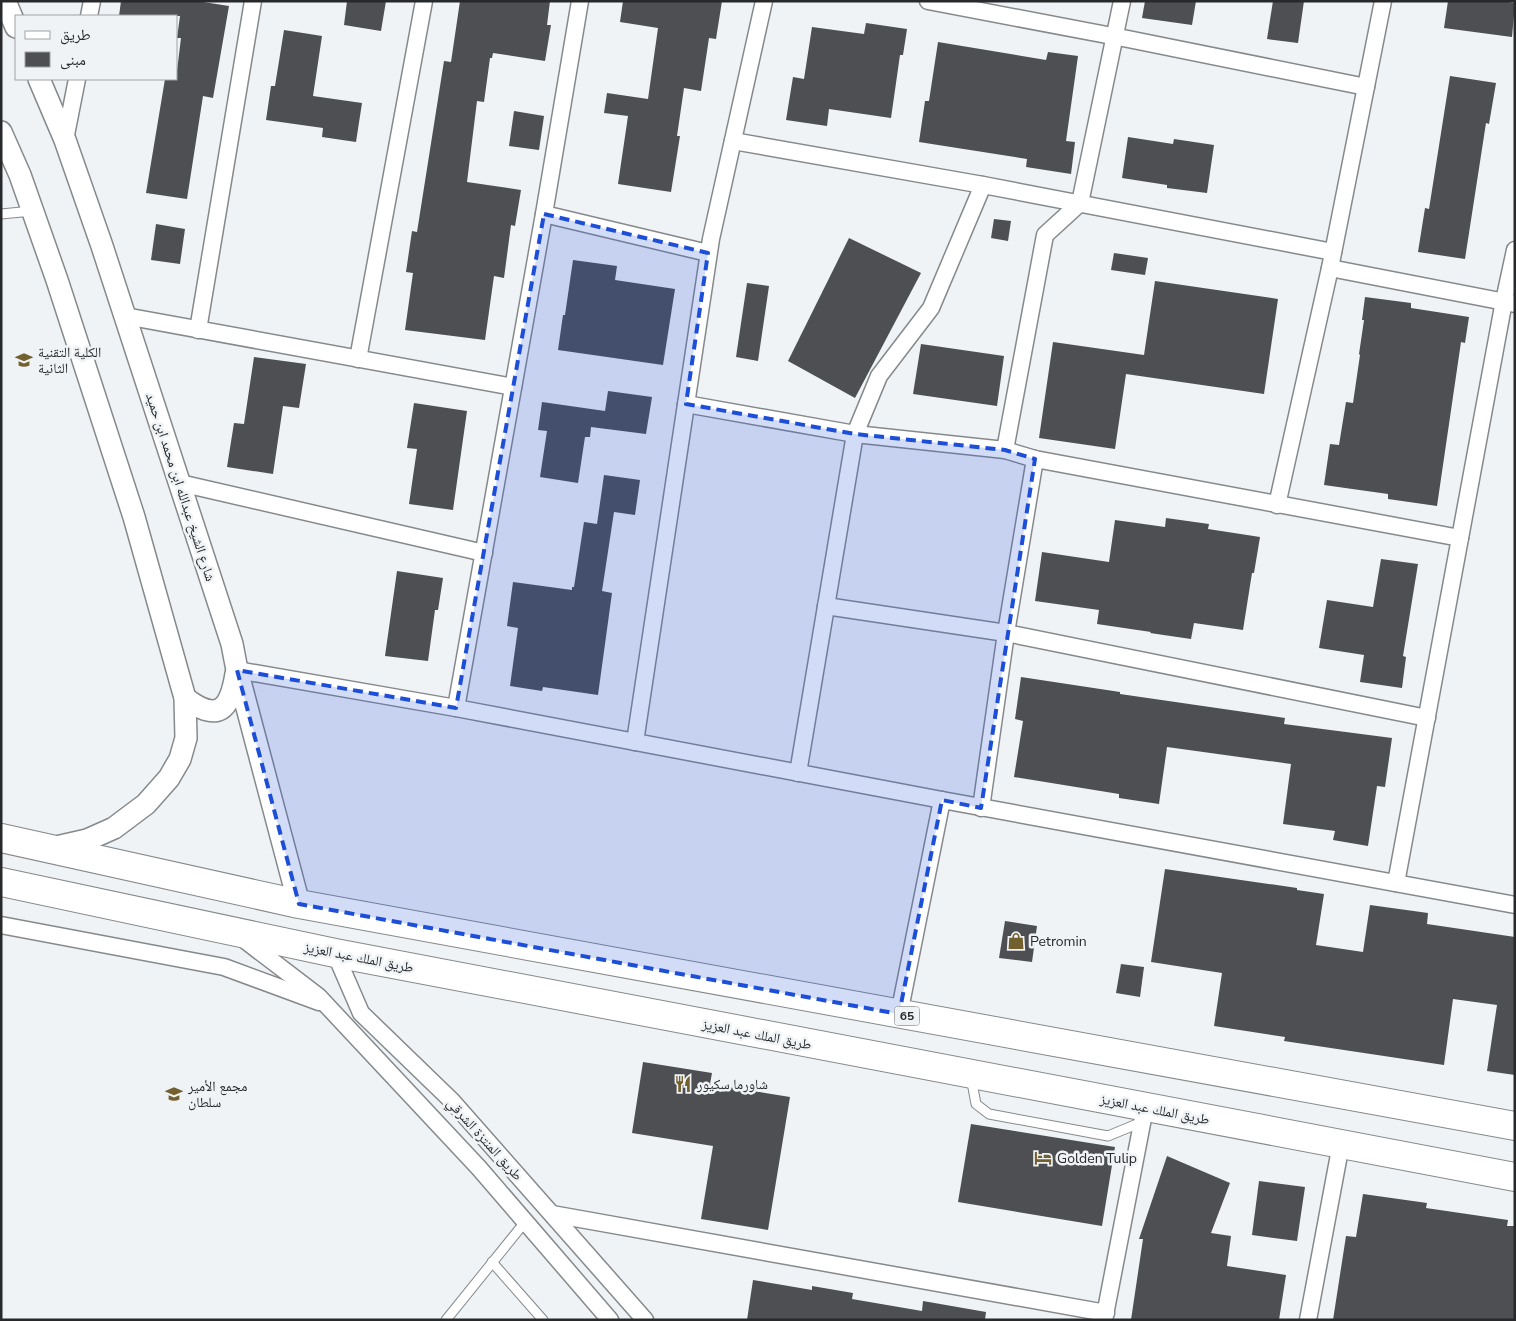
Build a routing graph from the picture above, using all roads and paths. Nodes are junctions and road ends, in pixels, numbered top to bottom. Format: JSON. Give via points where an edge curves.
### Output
{"nodes":[{"id":1,"x":5,"y":1,"type":"edge"},
{"id":2,"x":92,"y":1,"type":"edge"},
{"id":3,"x":253,"y":1,"type":"edge"},
{"id":4,"x":424,"y":1,"type":"edge"},
{"id":5,"x":580,"y":1,"type":"edge"},
{"id":6,"x":764,"y":1,"type":"edge"},
{"id":7,"x":928,"y":1,"type":"edge"},
{"id":8,"x":1122,"y":1,"type":"edge"},
{"id":9,"x":1383,"y":1,"type":"edge"},
{"id":10,"x":89,"y":15,"type":"edge"},
{"id":11,"x":15,"y":25,"type":"edge"},
{"id":12,"x":1116,"y":36,"type":"junction"},
{"id":13,"x":39,"y":80,"type":"edge"},
{"id":14,"x":77,"y":80,"type":"edge"},
{"id":15,"x":1366,"y":87,"type":"junction"},
{"id":16,"x":1,"y":132,"type":"edge"},
{"id":17,"x":65,"y":140,"type":"junction"},
{"id":18,"x":733,"y":141,"type":"junction"},
{"id":19,"x":983,"y":185,"type":"junction"},
{"id":20,"x":1080,"y":203,"type":"junction"},
{"id":21,"x":32,"y":211,"type":"junction"},
{"id":22,"x":1,"y":214,"type":"edge"},
{"id":23,"x":544,"y":214,"type":"junction"},
{"id":24,"x":1515,"y":250,"type":"edge"},
{"id":25,"x":1333,"y":252,"type":"junction"},
{"id":26,"x":708,"y":253,"type":"junction"},
{"id":27,"x":1330,"y":268,"type":"junction"},
{"id":28,"x":1509,"y":302,"type":"edge"},
{"id":29,"x":126,"y":316,"type":"junction"},
{"id":30,"x":198,"y":330,"type":"junction"},
{"id":31,"x":358,"y":359,"type":"junction"},
{"id":32,"x":514,"y":387,"type":"junction"},
{"id":33,"x":686,"y":404,"type":"junction"},
{"id":34,"x":855,"y":434,"type":"junction"},
{"id":35,"x":1005,"y":450,"type":"junction"},
{"id":36,"x":1035,"y":459,"type":"junction"},
{"id":37,"x":180,"y":483,"type":"junction"},
{"id":38,"x":1276,"y":505,"type":"junction"},
{"id":39,"x":1460,"y":538,"type":"junction"},
{"id":40,"x":484,"y":553,"type":"junction"},
{"id":41,"x":826,"y":606,"type":"junction"},
{"id":42,"x":1006,"y":633,"type":"junction"},
{"id":43,"x":237,"y":670,"type":"junction"},
{"id":44,"x":185,"y":698,"type":"junction"},
{"id":45,"x":456,"y":708,"type":"junction"},
{"id":46,"x":1427,"y":718,"type":"junction"},
{"id":47,"x":635,"y":742,"type":"junction"},
{"id":48,"x":798,"y":773,"type":"junction"},
{"id":49,"x":942,"y":800,"type":"junction"},
{"id":50,"x":981,"y":808,"type":"junction"},
{"id":51,"x":1,"y":838,"type":"edge"},
{"id":52,"x":49,"y":849,"type":"junction"},
{"id":53,"x":1,"y":882,"type":"edge"},
{"id":54,"x":1396,"y":883,"type":"junction"},
{"id":55,"x":299,"y":904,"type":"junction"},
{"id":56,"x":1515,"y":905,"type":"edge"},
{"id":57,"x":1,"y":925,"type":"edge"},
{"id":58,"x":235,"y":932,"type":"junction"},
{"id":59,"x":335,"y":953,"type":"junction"},
{"id":60,"x":327,"y":1005,"type":"junction"},
{"id":61,"x":899,"y":1014,"type":"junction"},
{"id":62,"x":970,"y":1074,"type":"junction"},
{"id":63,"x":1143,"y":1115,"type":"junction"},
{"id":64,"x":1515,"y":1126,"type":"edge"},
{"id":65,"x":1340,"y":1144,"type":"junction"},
{"id":66,"x":1515,"y":1177,"type":"edge"},
{"id":67,"x":552,"y":1214,"type":"junction"},
{"id":68,"x":525,"y":1222,"type":"junction"},
{"id":69,"x":492,"y":1262,"type":"junction"},
{"id":70,"x":1105,"y":1316,"type":"edge"},
{"id":71,"x":446,"y":1320,"type":"edge"},
{"id":72,"x":543,"y":1320,"type":"edge"},
{"id":73,"x":610,"y":1320,"type":"edge"},
{"id":74,"x":645,"y":1320,"type":"edge"},
{"id":75,"x":1308,"y":1320,"type":"edge"}],
"edges":[{"from":1,"to":11,"type":"street"},
{"from":2,"to":10,"type":"street"},
{"from":3,"to":30,"type":"street"},
{"from":4,"to":31,"type":"street"},
{"from":5,"to":23,"type":"street"},
{"from":6,"to":18,"type":"street"},
{"from":7,"to":12,"type":"street"},
{"from":8,"to":12,"type":"street"},
{"from":9,"to":15,"type":"street"},
{"from":12,"to":15,"type":"street"},
{"from":12,"to":20,"type":"street"},
{"from":13,"to":17,"type":"street","name":"شارع الشيخ عبدالله ابن محمد ابن حميد"},
{"from":14,"to":17,"type":"street"},
{"from":15,"to":25,"type":"street"},
{"from":16,"to":21,"type":"street"},
{"from":17,"to":29,"type":"street","name":"شارع الشيخ عبدالله ابن محمد ابن حميد"},
{"from":18,"to":19,"type":"street"},
{"from":18,"to":26,"type":"street"},
{"from":19,"to":20,"type":"street"},
{"from":19,"to":34,"type":"street","via":[[931,308],[879,376]]},
{"from":20,"to":25,"type":"street"},
{"from":20,"to":35,"type":"street","via":[[1046,235]]},
{"from":21,"to":22,"type":"lane"},
{"from":21,"to":44,"type":"street","via":[[134,517]]},
{"from":23,"to":26,"type":"street"},
{"from":23,"to":32,"type":"street"},
{"from":24,"to":28,"type":"street"},
{"from":25,"to":27,"type":"street"},
{"from":26,"to":33,"type":"street"},
{"from":27,"to":28,"type":"street"},
{"from":27,"to":38,"type":"street"},
{"from":28,"to":39,"type":"street"},
{"from":29,"to":30,"type":"street"},
{"from":29,"to":37,"type":"street","name":"شارع الشيخ عبدالله ابن محمد ابن حميد"},
{"from":30,"to":31,"type":"street"},
{"from":31,"to":32,"type":"street"},
{"from":32,"to":40,"type":"street"},
{"from":33,"to":34,"type":"street"},
{"from":33,"to":47,"type":"street"},
{"from":34,"to":35,"type":"street"},
{"from":34,"to":41,"type":"street"},
{"from":35,"to":36,"type":"street"},
{"from":36,"to":38,"type":"street"},
{"from":36,"to":42,"type":"street"},
{"from":37,"to":40,"type":"street"},
{"from":37,"to":43,"type":"street","name":"شارع الشيخ عبدالله ابن محمد ابن حميد","via":[[232,644]]},
{"from":38,"to":39,"type":"street"},
{"from":39,"to":46,"type":"street"},
{"from":40,"to":45,"type":"street"},
{"from":41,"to":42,"type":"street"},
{"from":41,"to":48,"type":"street"},
{"from":42,"to":46,"type":"street"},
{"from":42,"to":50,"type":"street"},
{"from":43,"to":44,"type":"street","via":[[234,691],[222,708],[207,711]]},
{"from":43,"to":45,"type":"street"},
{"from":43,"to":55,"type":"street","name":"شارع الشيخ عبدالله ابن محمد ابن حميد"},
{"from":44,"to":52,"type":"street","via":[[186,738],[180,759],[169,778],[146,804],[114,828],[87,840]]},
{"from":45,"to":47,"type":"street"},
{"from":46,"to":54,"type":"street"},
{"from":47,"to":48,"type":"street"},
{"from":48,"to":49,"type":"street"},
{"from":49,"to":50,"type":"street"},
{"from":49,"to":61,"type":"street"},
{"from":50,"to":54,"type":"street"},
{"from":51,"to":52,"type":"highway"},
{"from":52,"to":55,"type":"highway"},
{"from":53,"to":58,"type":"highway","name":"طريق الملك عبد العزيز"},
{"from":54,"to":56,"type":"street"},
{"from":55,"to":61,"type":"highway","number":"65"},
{"from":57,"to":60,"type":"street","via":[[224,967]]},
{"from":58,"to":59,"type":"highway","name":"طريق الملك عبد العزيز"},
{"from":58,"to":60,"type":"street"},
{"from":59,"to":62,"type":"highway","name":"طريق الملك عبد العزيز"},
{"from":59,"to":67,"type":"street","name":"طريق المنتزة الشرقي","via":[[361,1013],[452,1101]]},
{"from":60,"to":68,"type":"street","via":[[472,1160]]},
{"from":61,"to":64,"type":"highway","number":"65"},
{"from":62,"to":63,"type":"highway","name":"طريق الملك عبد العزيز"},
{"from":62,"to":63,"type":"lane","via":[[976,1104],[989,1114],[1108,1136]]},
{"from":63,"to":65,"type":"highway","name":"طريق الملك عبد العزيز"},
{"from":63,"to":70,"type":"street"},
{"from":65,"to":66,"type":"highway","name":"طريق الملك عبد العزيز"},
{"from":65,"to":75,"type":"street"},
{"from":67,"to":70,"type":"street"},
{"from":67,"to":74,"type":"street","name":"طريق المنتزة الشرقي"},
{"from":68,"to":69,"type":"lane"},
{"from":68,"to":73,"type":"street"},
{"from":69,"to":71,"type":"lane"},
{"from":69,"to":72,"type":"lane"}]}
